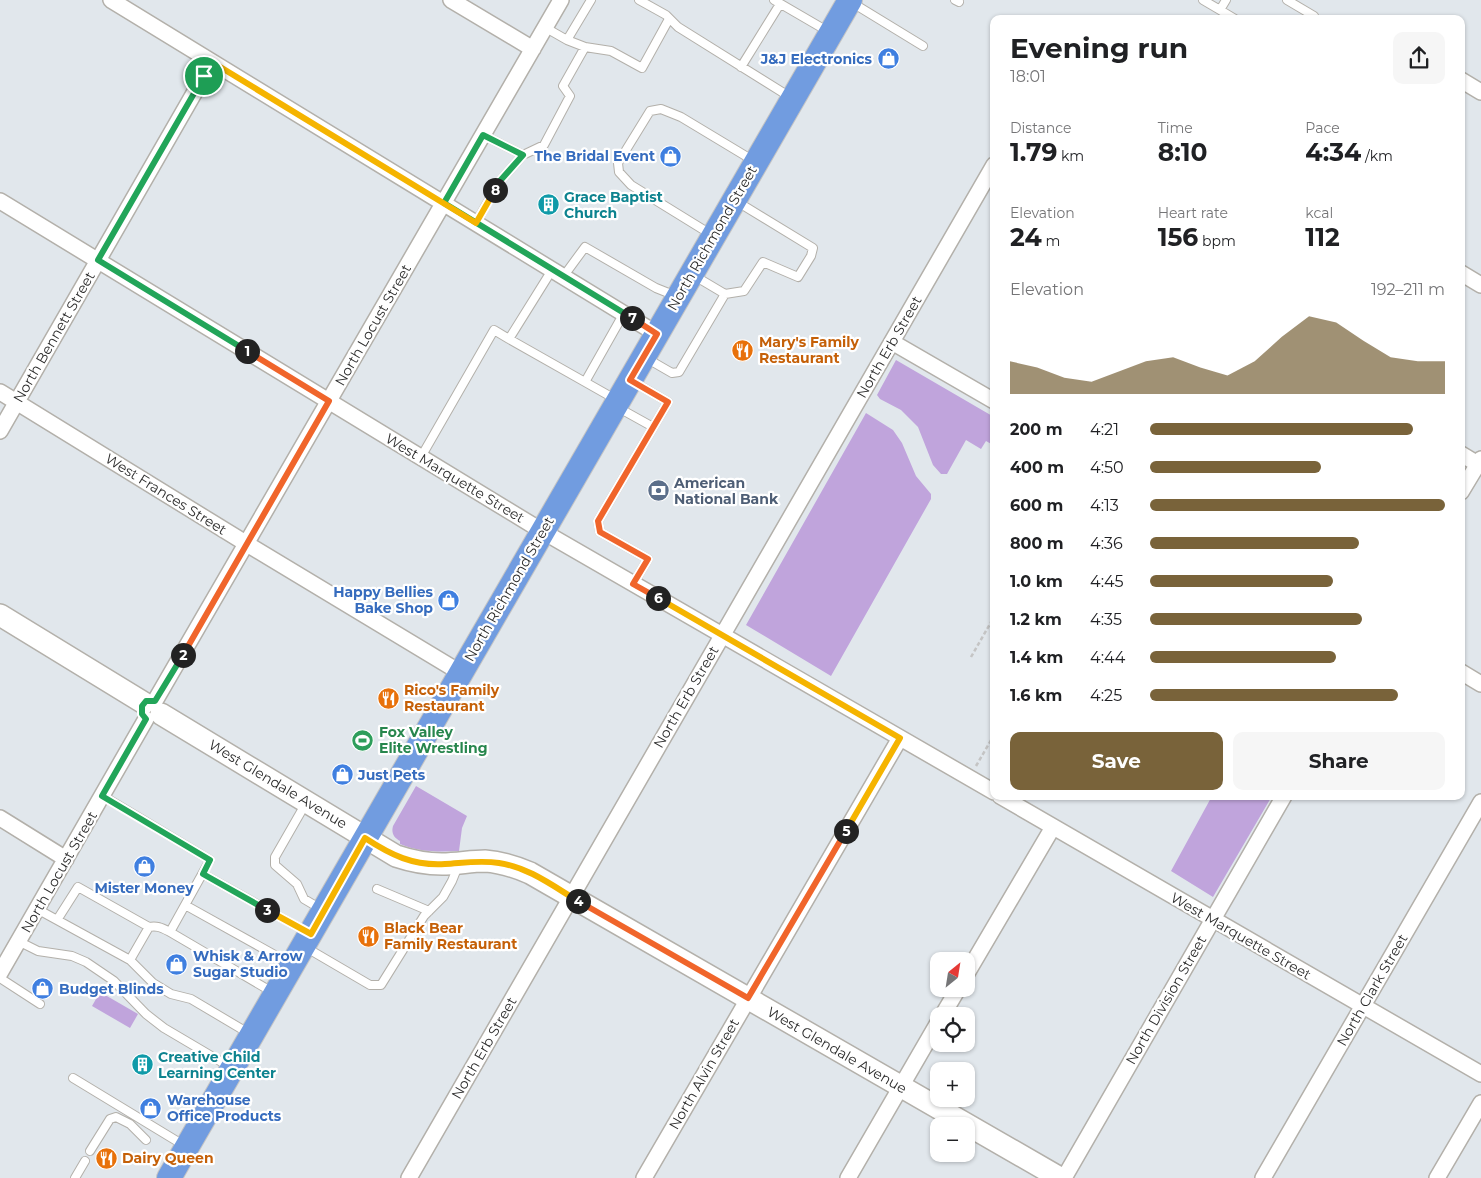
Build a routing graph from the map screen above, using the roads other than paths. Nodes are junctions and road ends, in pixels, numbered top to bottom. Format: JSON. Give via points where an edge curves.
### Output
{"nodes":[{"id":1,"x":111,"y":0,"type":"edge"},
{"id":2,"x":451,"y":0,"type":"edge"},
{"id":3,"x":561,"y":0,"type":"edge"},
{"id":4,"x":591,"y":0,"type":"edge"},
{"id":5,"x":639,"y":0,"type":"edge"},
{"id":6,"x":1202,"y":0,"type":"edge"},
{"id":7,"x":1226,"y":0,"type":"edge"},
{"id":8,"x":1287,"y":0,"type":"edge"},
{"id":9,"x":849,"y":1,"type":"edge"},
{"id":10,"x":777,"y":2,"type":"edge"},
{"id":11,"x":1220,"y":10,"type":"junction"},
{"id":12,"x":1228,"y":15,"type":"edge"},
{"id":13,"x":1312,"y":15,"type":"edge"},
{"id":14,"x":669,"y":19,"type":"junction"},
{"id":15,"x":546,"y":28,"type":"junction"},
{"id":16,"x":830,"y":33,"type":"junction"},
{"id":17,"x":567,"y":40,"type":"junction"},
{"id":18,"x":923,"y":46,"type":"dead end"},
{"id":19,"x":585,"y":47,"type":"junction"},
{"id":20,"x":533,"y":50,"type":"junction"},
{"id":21,"x":212,"y":62,"type":"junction"},
{"id":22,"x":741,"y":67,"type":"junction"},
{"id":23,"x":1465,"y":82,"type":"edge"},
{"id":24,"x":1481,"y":92,"type":"edge"},
{"id":25,"x":793,"y":99,"type":"junction"},
{"id":26,"x":483,"y":135,"type":"junction"},
{"id":27,"x":523,"y":155,"type":"junction"},
{"id":28,"x":756,"y":162,"type":"junction"},
{"id":29,"x":990,"y":177,"type":"edge"},
{"id":30,"x":0,"y":200,"type":"edge"},
{"id":31,"x":734,"y":200,"type":"junction"},
{"id":32,"x":444,"y":203,"type":"junction"},
{"id":33,"x":476,"y":223,"type":"junction"},
{"id":34,"x":713,"y":236,"type":"junction"},
{"id":35,"x":98,"y":260,"type":"junction"},
{"id":36,"x":558,"y":273,"type":"junction"},
{"id":37,"x":692,"y":274,"type":"junction"},
{"id":38,"x":1465,"y":275,"type":"edge"},
{"id":39,"x":1481,"y":285,"type":"edge"},
{"id":40,"x":725,"y":294,"type":"junction"},
{"id":41,"x":679,"y":296,"type":"junction"},
{"id":42,"x":624,"y":313,"type":"junction"},
{"id":43,"x":657,"y":334,"type":"junction"},
{"id":44,"x":509,"y":339,"type":"junction"},
{"id":45,"x":892,"y":342,"type":"junction"},
{"id":46,"x":644,"y":356,"type":"junction"},
{"id":47,"x":630,"y":380,"type":"junction"},
{"id":48,"x":585,"y":382,"type":"junction"},
{"id":49,"x":0,"y":392,"type":"edge"},
{"id":50,"x":990,"y":399,"type":"edge"},
{"id":51,"x":329,"y":401,"type":"junction"},
{"id":52,"x":17,"y":402,"type":"junction"},
{"id":53,"x":616,"y":404,"type":"junction"},
{"id":54,"x":653,"y":427,"type":"junction"},
{"id":55,"x":0,"y":431,"type":"edge"},
{"id":56,"x":1465,"y":456,"type":"edge"},
{"id":57,"x":420,"y":457,"type":"junction"},
{"id":58,"x":1480,"y":463,"type":"edge"},
{"id":59,"x":1465,"y":486,"type":"edge"},
{"id":60,"x":542,"y":531,"type":"junction"},
{"id":61,"x":247,"y":544,"type":"junction"},
{"id":62,"x":633,"y":584,"type":"junction"},
{"id":63,"x":0,"y":615,"type":"edge"},
{"id":64,"x":722,"y":634,"type":"junction"},
{"id":65,"x":461,"y":673,"type":"junction"},
{"id":66,"x":1465,"y":674,"type":"edge"},
{"id":67,"x":1481,"y":684,"type":"edge"},
{"id":68,"x":151,"y":709,"type":"junction"},
{"id":69,"x":900,"y":738,"type":"junction"},
{"id":70,"x":990,"y":790,"type":"edge"},
{"id":71,"x":102,"y":796,"type":"junction"},
{"id":72,"x":1007,"y":800,"type":"edge"},
{"id":73,"x":1282,"y":800,"type":"edge"},
{"id":74,"x":307,"y":802,"type":"junction"},
{"id":75,"x":1481,"y":802,"type":"edge"},
{"id":76,"x":0,"y":818,"type":"edge"},
{"id":77,"x":1053,"y":827,"type":"junction"},
{"id":78,"x":365,"y":838,"type":"junction"},
{"id":79,"x":66,"y":859,"type":"junction"},
{"id":80,"x":460,"y":863,"type":"junction"},
{"id":81,"x":203,"y":874,"type":"junction"},
{"id":82,"x":378,"y":889,"type":"dead end"},
{"id":83,"x":571,"y":897,"type":"junction"},
{"id":84,"x":185,"y":905,"type":"junction"},
{"id":85,"x":38,"y":909,"type":"junction"},
{"id":86,"x":324,"y":911,"type":"junction"},
{"id":87,"x":429,"y":911,"type":"junction"},
{"id":88,"x":1212,"y":919,"type":"junction"},
{"id":89,"x":58,"y":920,"type":"junction"},
{"id":90,"x":149,"y":927,"type":"junction"},
{"id":91,"x":170,"y":932,"type":"junction"},
{"id":92,"x":18,"y":942,"type":"junction"},
{"id":93,"x":308,"y":951,"type":"junction"},
{"id":94,"x":975,"y":959,"type":"edge"},
{"id":95,"x":130,"y":960,"type":"junction"},
{"id":96,"x":0,"y":973,"type":"edge"},
{"id":97,"x":0,"y":978,"type":"edge"},
{"id":98,"x":276,"y":994,"type":"junction"},
{"id":99,"x":748,"y":998,"type":"junction"},
{"id":100,"x":40,"y":1004,"type":"dead end"},
{"id":101,"x":1362,"y":1006,"type":"junction"},
{"id":102,"x":252,"y":1035,"type":"junction"},
{"id":103,"x":930,"y":1037,"type":"edge"},
{"id":104,"x":232,"y":1069,"type":"junction"},
{"id":105,"x":1481,"y":1074,"type":"edge"},
{"id":106,"x":73,"y":1078,"type":"dead end"},
{"id":107,"x":901,"y":1086,"type":"junction"},
{"id":108,"x":1481,"y":1103,"type":"edge"},
{"id":109,"x":146,"y":1140,"type":"dead end"},
{"id":110,"x":187,"y":1146,"type":"junction"},
{"id":111,"x":90,"y":1152,"type":"dead end"},
{"id":112,"x":85,"y":1160,"type":"dead end"},
{"id":113,"x":75,"y":1178,"type":"edge"},
{"id":114,"x":169,"y":1178,"type":"edge"},
{"id":115,"x":409,"y":1178,"type":"edge"},
{"id":116,"x":644,"y":1178,"type":"edge"},
{"id":117,"x":848,"y":1178,"type":"edge"},
{"id":118,"x":1060,"y":1178,"type":"edge"},
{"id":119,"x":1064,"y":1178,"type":"edge"},
{"id":120,"x":1263,"y":1178,"type":"edge"},
{"id":121,"x":1438,"y":1178,"type":"edge"}],
"edges":[{"from":1,"to":21,"type":"street"},
{"from":2,"to":20,"type":"street"},
{"from":3,"to":15,"type":"street","name":"North Locust Street"},
{"from":4,"to":17,"type":"lane"},
{"from":5,"to":14,"type":"lane"},
{"from":6,"to":11,"type":"lane"},
{"from":7,"to":11,"type":"lane"},
{"from":8,"to":13,"type":"lane"},
{"from":9,"to":16,"type":"main road","name":"North Richmond Street"},
{"from":9,"to":18,"type":"lane"},
{"from":10,"to":16,"type":"lane"},
{"from":10,"to":22,"type":"lane"},
{"from":11,"to":12,"type":"lane"},
{"from":14,"to":19,"type":"lane","via":[[642,68],[611,51]]},
{"from":14,"to":22,"type":"lane"},
{"from":15,"to":17,"type":"lane"},
{"from":15,"to":20,"type":"street","name":"North Locust Street"},
{"from":16,"to":25,"type":"main road","name":"North Richmond Street"},
{"from":17,"to":19,"type":"lane"},
{"from":19,"to":27,"type":"lane","via":[[563,86],[570,96],[544,145]]},
{"from":20,"to":26,"type":"street","name":"North Locust Street"},
{"from":21,"to":32,"type":"street"},
{"from":21,"to":35,"type":"street","name":"North Bennett Street"},
{"from":22,"to":25,"type":"lane"},
{"from":23,"to":24,"type":"street"},
{"from":25,"to":28,"type":"main road","name":"North Richmond Street"},
{"from":26,"to":27,"type":"lane"},
{"from":26,"to":32,"type":"street","name":"North Locust Street"},
{"from":27,"to":33,"type":"lane","via":[[499,182]]},
{"from":28,"to":31,"type":"main road","name":"North Richmond Street"},
{"from":28,"to":34,"type":"lane","via":[[681,117],[661,110],[650,111],[618,163],[619,172],[631,185]]},
{"from":29,"to":45,"type":"street","name":"North Erb Street"},
{"from":30,"to":35,"type":"street","name":"West Marquette Street"},
{"from":31,"to":34,"type":"main road","name":"North Richmond Street"},
{"from":31,"to":40,"type":"lane","via":[[813,248],[812,256],[798,277],[763,262],[744,290]]},
{"from":32,"to":33,"type":"street"},
{"from":32,"to":51,"type":"street","name":"North Locust Street"},
{"from":33,"to":36,"type":"street"},
{"from":34,"to":37,"type":"main road","name":"North Richmond Street"},
{"from":35,"to":51,"type":"street","name":"West Marquette Street"},
{"from":35,"to":52,"type":"street","name":"North Bennett Street"},
{"from":36,"to":41,"type":"lane","via":[[585,247],[656,288]]},
{"from":36,"to":42,"type":"street"},
{"from":36,"to":44,"type":"lane"},
{"from":37,"to":40,"type":"lane"},
{"from":37,"to":41,"type":"main road","name":"North Richmond Street"},
{"from":38,"to":39,"type":"street"},
{"from":40,"to":46,"type":"lane","via":[[679,372],[672,373]]},
{"from":41,"to":43,"type":"main road","name":"North Richmond Street"},
{"from":42,"to":43,"type":"street"},
{"from":42,"to":48,"type":"lane"},
{"from":43,"to":46,"type":"main road","name":"North Richmond Street"},
{"from":44,"to":48,"type":"lane"},
{"from":44,"to":57,"type":"lane","via":[[494,330]]},
{"from":45,"to":50,"type":"street"},
{"from":45,"to":64,"type":"street","name":"North Erb Street"},
{"from":46,"to":47,"type":"main road","name":"North Richmond Street"},
{"from":47,"to":53,"type":"main road","name":"North Richmond Street"},
{"from":47,"to":54,"type":"lane","via":[[668,402]]},
{"from":48,"to":53,"type":"lane"},
{"from":49,"to":52,"type":"street","name":"West Frances Street"},
{"from":51,"to":57,"type":"street","name":"West Marquette Street"},
{"from":51,"to":61,"type":"street","name":"North Locust Street"},
{"from":52,"to":55,"type":"street","name":"North Bennett Street"},
{"from":52,"to":61,"type":"street","name":"West Frances Street"},
{"from":53,"to":54,"type":"lane"},
{"from":53,"to":60,"type":"main road","name":"North Richmond Street"},
{"from":54,"to":62,"type":"lane","via":[[598,521],[600,532],[648,559]]},
{"from":56,"to":58,"type":"street"},
{"from":57,"to":60,"type":"street","name":"West Marquette Street"},
{"from":58,"to":59,"type":"street"},
{"from":60,"to":62,"type":"street","name":"West Marquette Street"},
{"from":60,"to":65,"type":"main road","name":"North Richmond Street"},
{"from":61,"to":65,"type":"street","name":"West Frances Street"},
{"from":61,"to":68,"type":"street","name":"North Locust Street"},
{"from":62,"to":64,"type":"street","name":"West Marquette Street"},
{"from":63,"to":68,"type":"street","name":"West Glendale Avenue"},
{"from":64,"to":69,"type":"street","name":"West Marquette Street"},
{"from":64,"to":83,"type":"street","name":"North Erb Street"},
{"from":65,"to":78,"type":"main road","name":"North Richmond Street"},
{"from":66,"to":67,"type":"street"},
{"from":68,"to":71,"type":"street","name":"North Locust Street"},
{"from":68,"to":74,"type":"street","name":"West Glendale Avenue"},
{"from":69,"to":70,"type":"street","name":"West Marquette Street"},
{"from":69,"to":99,"type":"street","name":"North Alvin Street"},
{"from":71,"to":79,"type":"street","name":"North Locust Street"},
{"from":71,"to":81,"type":"lane","via":[[210,860]]},
{"from":72,"to":77,"type":"street","name":"West Marquette Street"},
{"from":73,"to":88,"type":"street","name":"North Division Street"},
{"from":74,"to":78,"type":"street","name":"West Glendale Avenue"},
{"from":74,"to":86,"type":"lane","via":[[275,857],[275,865],[297,884],[304,899]]},
{"from":75,"to":101,"type":"street","name":"North Clark Street"},
{"from":76,"to":79,"type":"street"},
{"from":77,"to":88,"type":"street","name":"West Marquette Street"},
{"from":77,"to":94,"type":"street"},
{"from":78,"to":80,"type":"street","name":"West Glendale Avenue","via":[[388,853],[407,860]]},
{"from":78,"to":86,"type":"main road","name":"North Richmond Street"},
{"from":79,"to":85,"type":"street","name":"North Locust Street"},
{"from":80,"to":83,"type":"street","name":"West Glendale Avenue","via":[[486,861],[516,867]]},
{"from":80,"to":87,"type":"lane","via":[[443,897]]},
{"from":81,"to":84,"type":"lane"},
{"from":81,"to":93,"type":"lane"},
{"from":82,"to":87,"type":"lane"},
{"from":83,"to":99,"type":"street","name":"West Glendale Avenue"},
{"from":83,"to":115,"type":"street","name":"North Erb Street"},
{"from":84,"to":91,"type":"lane"},
{"from":84,"to":93,"type":"lane"},
{"from":85,"to":89,"type":"lane"},
{"from":85,"to":92,"type":"street","name":"North Locust Street"},
{"from":86,"to":93,"type":"main road","name":"North Richmond Street"},
{"from":87,"to":93,"type":"lane","via":[[381,986],[370,985]]},
{"from":88,"to":101,"type":"street","name":"West Marquette Street"},
{"from":88,"to":119,"type":"street","name":"North Division Street"},
{"from":89,"to":90,"type":"lane","via":[[78,887]]},
{"from":89,"to":95,"type":"lane"},
{"from":90,"to":91,"type":"lane","via":[[154,925]]},
{"from":90,"to":95,"type":"lane"},
{"from":91,"to":98,"type":"lane"},
{"from":92,"to":96,"type":"street","name":"North Locust Street"},
{"from":92,"to":104,"type":"lane","via":[[38,951],[72,956],[86,962],[114,981],[164,1028]]},
{"from":93,"to":98,"type":"main road","name":"North Richmond Street"},
{"from":95,"to":102,"type":"lane","via":[[153,983],[171,994],[191,999]]},
{"from":97,"to":100,"type":"lane"},
{"from":98,"to":102,"type":"main road","name":"North Richmond Street"},
{"from":99,"to":107,"type":"street","name":"West Glendale Avenue"},
{"from":99,"to":116,"type":"street","name":"North Alvin Street"},
{"from":101,"to":105,"type":"street","name":"West Marquette Street"},
{"from":101,"to":120,"type":"street","name":"North Clark Street"},
{"from":102,"to":104,"type":"main road","name":"North Richmond Street"},
{"from":103,"to":107,"type":"street"},
{"from":104,"to":110,"type":"main road","name":"North Richmond Street"},
{"from":106,"to":110,"type":"lane"},
{"from":107,"to":117,"type":"street"},
{"from":107,"to":118,"type":"street","name":"West Glendale Avenue"},
{"from":108,"to":121,"type":"street"},
{"from":109,"to":111,"type":"lane","via":[[130,1124],[116,1117],[110,1119]]},
{"from":110,"to":114,"type":"main road","name":"North Richmond Street"},
{"from":112,"to":113,"type":"lane"}]}
